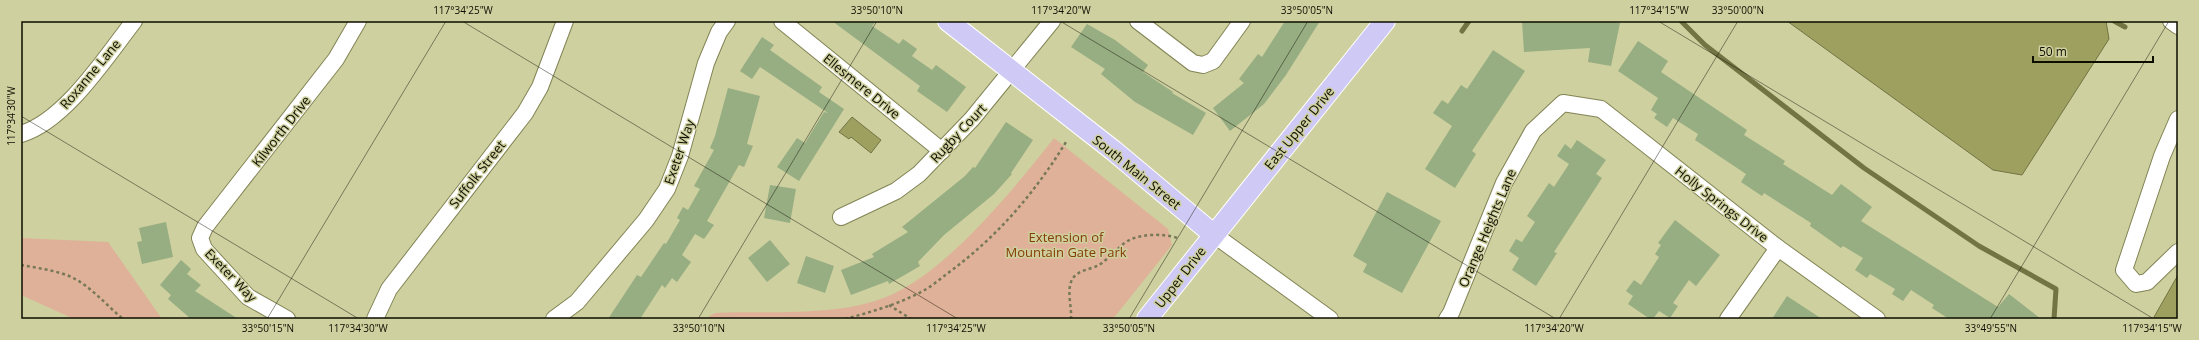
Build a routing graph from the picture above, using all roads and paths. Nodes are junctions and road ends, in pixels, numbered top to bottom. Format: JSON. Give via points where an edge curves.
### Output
{"nodes":[{"id":1,"x":134,"y":21,"type":"edge"},
{"id":2,"x":358,"y":21,"type":"edge"},
{"id":3,"x":565,"y":21,"type":"edge"},
{"id":4,"x":727,"y":21,"type":"edge"},
{"id":5,"x":782,"y":21,"type":"edge"},
{"id":6,"x":948,"y":21,"type":"edge"},
{"id":7,"x":1052,"y":21,"type":"edge"},
{"id":8,"x":1138,"y":21,"type":"edge"},
{"id":9,"x":1242,"y":21,"type":"edge"},
{"id":10,"x":1385,"y":21,"type":"edge"},
{"id":11,"x":2171,"y":21,"type":"edge"},
{"id":12,"x":2178,"y":26,"type":"edge"},
{"id":13,"x":1011,"y":71,"type":"junction"},
{"id":14,"x":1564,"y":103,"type":"joint"},
{"id":15,"x":2178,"y":119,"type":"edge"},
{"id":16,"x":21,"y":134,"type":"edge"},
{"id":17,"x":1066,"y":142,"type":"dead end"},
{"id":18,"x":942,"y":151,"type":"junction"},
{"id":19,"x":841,"y":217,"type":"dead end"},
{"id":20,"x":1213,"y":234,"type":"junction"},
{"id":21,"x":200,"y":238,"type":"joint"},
{"id":22,"x":1178,"y":238,"type":"dead end"},
{"id":23,"x":1778,"y":248,"type":"junction"},
{"id":24,"x":2178,"y":252,"type":"edge"},
{"id":25,"x":21,"y":265,"type":"edge"},
{"id":26,"x":888,"y":305,"type":"junction"},
{"id":27,"x":123,"y":319,"type":"edge"},
{"id":28,"x":287,"y":319,"type":"edge"},
{"id":29,"x":375,"y":319,"type":"edge"},
{"id":30,"x":554,"y":319,"type":"edge"},
{"id":31,"x":845,"y":319,"type":"edge"},
{"id":32,"x":911,"y":319,"type":"edge"},
{"id":33,"x":1071,"y":319,"type":"edge"},
{"id":34,"x":1147,"y":319,"type":"edge"},
{"id":35,"x":1330,"y":319,"type":"edge"},
{"id":36,"x":1447,"y":319,"type":"edge"},
{"id":37,"x":1728,"y":319,"type":"edge"},
{"id":38,"x":1876,"y":319,"type":"edge"}],
"edges":[{"from":1,"to":16,"type":"street","name":"Roxanne Lane","via":[[60,111]]},
{"from":2,"to":21,"type":"street","name":"Kilworth Drive","via":[[336,59],[205,227]]},
{"from":3,"to":29,"type":"street","name":"Suffolk Street","via":[[540,87],[525,112],[388,289]]},
{"from":4,"to":30,"type":"street","name":"Exeter Way","via":[[719,32],[706,63],[680,156],[666,189],[646,220],[577,302]]},
{"from":5,"to":18,"type":"street","name":"Ellesmere Drive"},
{"from":6,"to":13,"type":"main road","name":"South Main Street"},
{"from":7,"to":13,"type":"street","name":"Rugby Court"},
{"from":8,"to":9,"type":"street","via":[[1193,63],[1203,65],[1213,61]]},
{"from":10,"to":20,"type":"main road","name":"East Upper Drive"},
{"from":11,"to":12,"type":"street"},
{"from":13,"to":18,"type":"street","name":"Rugby Court"},
{"from":13,"to":20,"type":"main road","name":"South Main Street","via":[[1114,151]]},
{"from":14,"to":23,"type":"street","name":"Holly Springs Drive","via":[[1601,109]]},
{"from":14,"to":36,"type":"street","name":"Orange Heights Lane","via":[[1533,131],[1504,183]]},
{"from":15,"to":24,"type":"street","via":[[2162,156],[2124,270],[2136,284],[2147,282]]},
{"from":17,"to":26,"type":"path","via":[[1012,217],[969,257],[923,291]]},
{"from":18,"to":19,"type":"street","name":"Rugby Court","via":[[919,174],[896,191]]},
{"from":20,"to":34,"type":"main road","name":"Upper Drive"},
{"from":20,"to":35,"type":"street","name":"South Main Street"},
{"from":21,"to":28,"type":"street","name":"Exeter Way","via":[[204,249],[248,297]]},
{"from":22,"to":33,"type":"path","via":[[1166,234],[1134,238],[1122,244],[1114,255],[1097,266],[1076,275],[1071,282]]},
{"from":23,"to":37,"type":"street"},
{"from":23,"to":38,"type":"street","name":"Holly Springs Drive"},
{"from":25,"to":27,"type":"path","via":[[70,277],[85,286]]},
{"from":26,"to":31,"type":"path"},
{"from":26,"to":32,"type":"path"}]}
